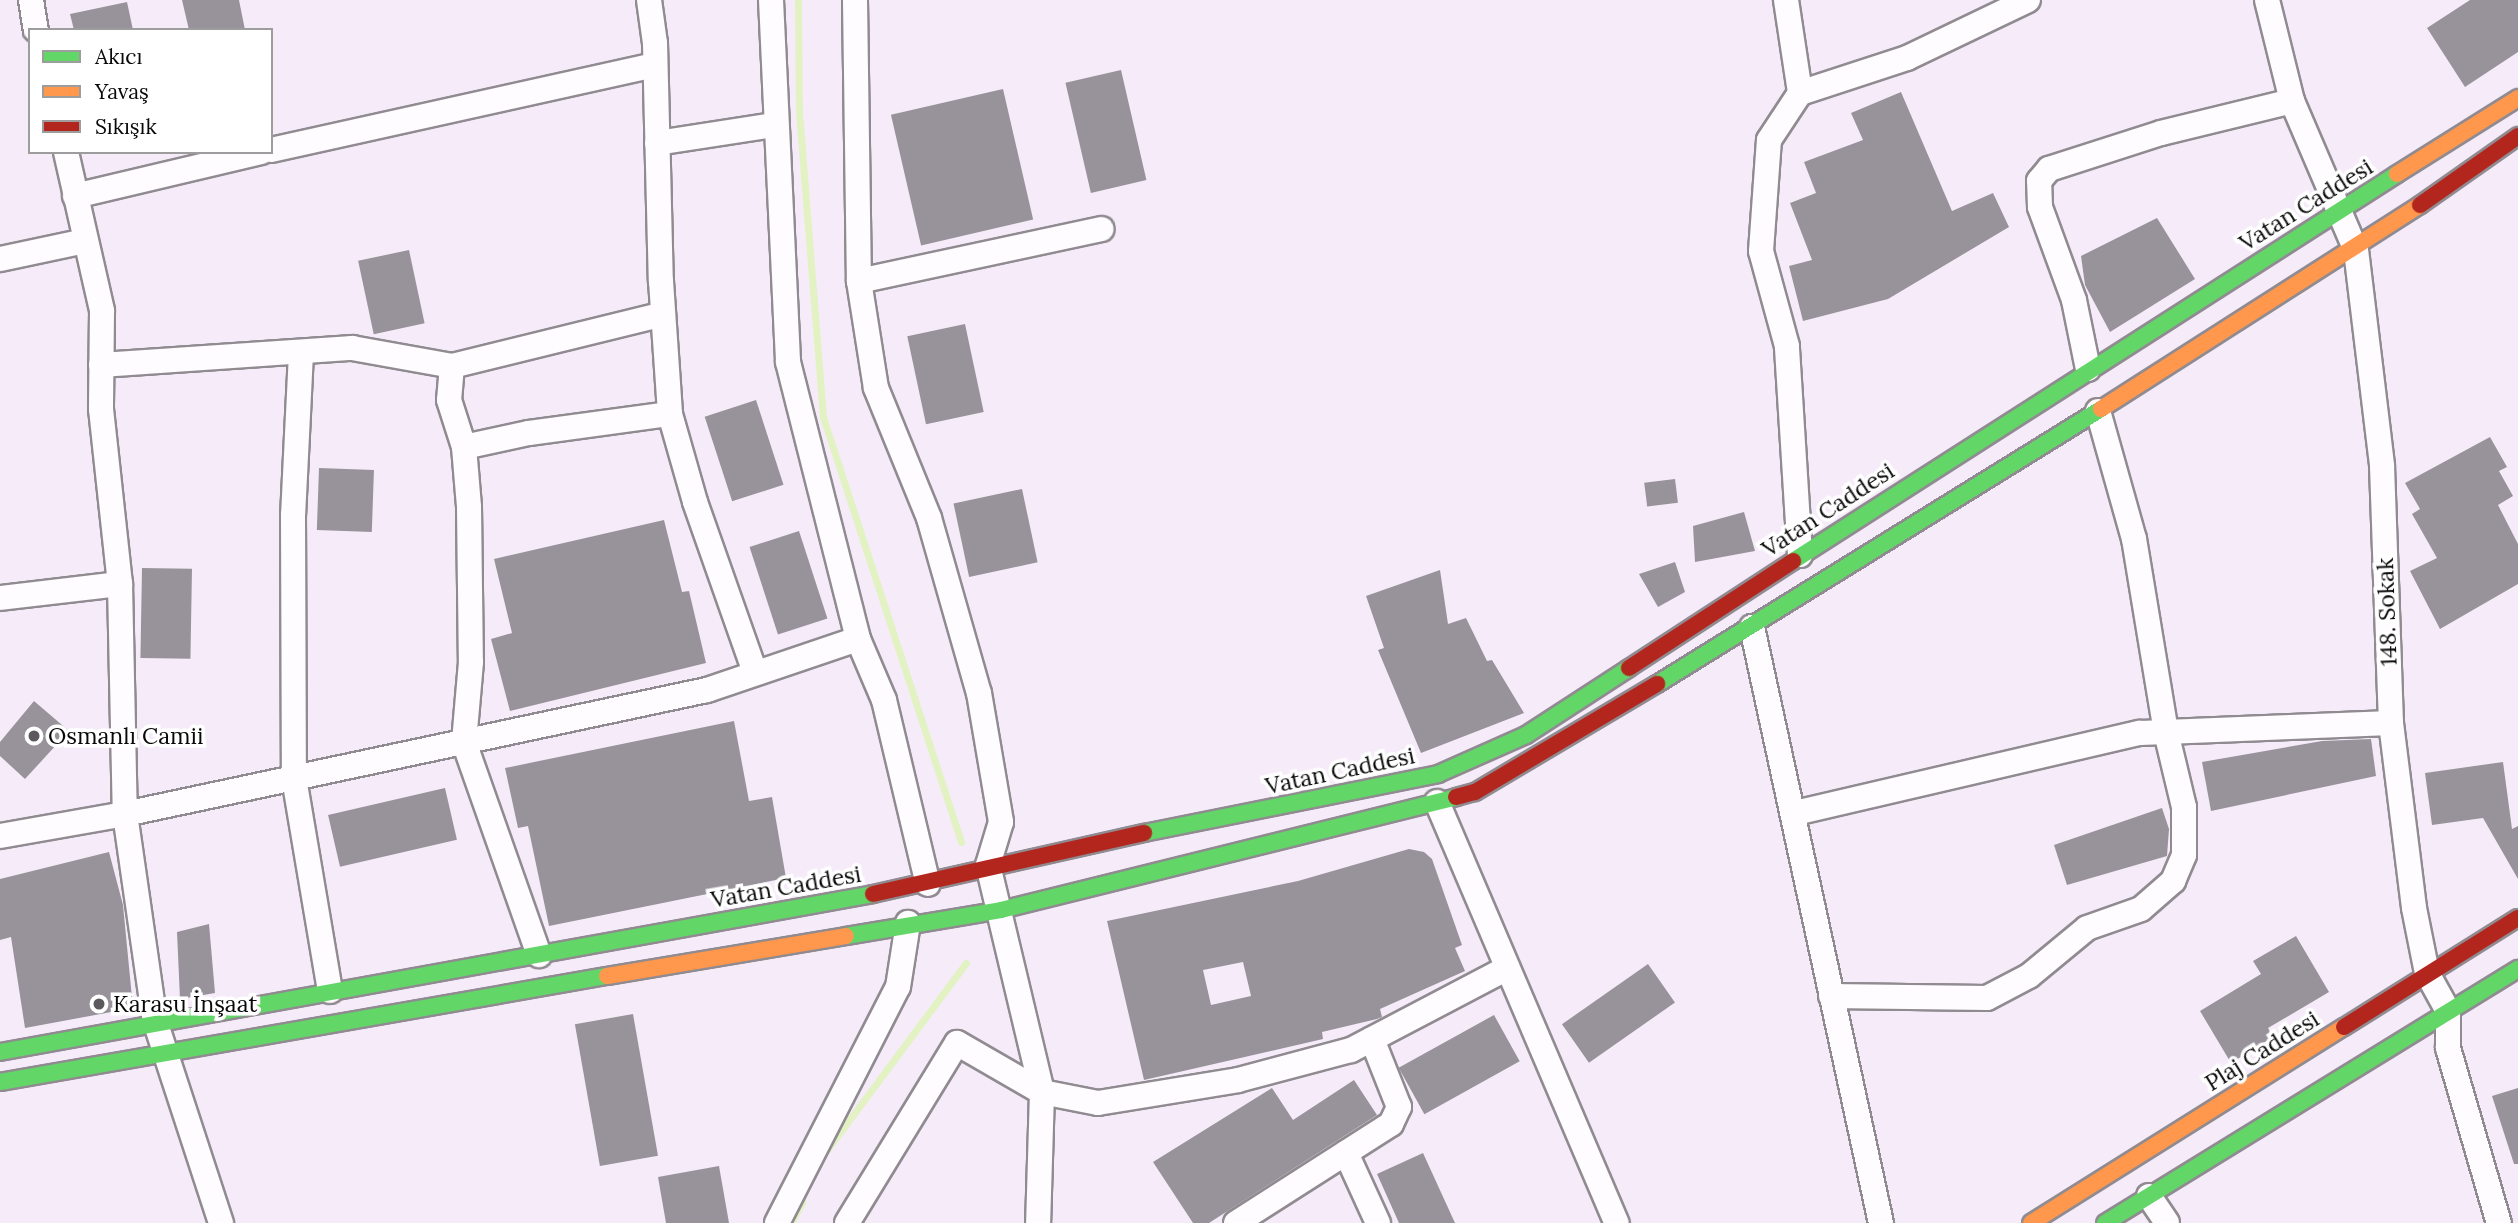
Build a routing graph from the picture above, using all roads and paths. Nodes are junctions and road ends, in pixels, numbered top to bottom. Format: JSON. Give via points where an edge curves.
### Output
{"nodes":[{"id":1,"x":32,"y":0,"type":"edge"},
{"id":2,"x":649,"y":0,"type":"edge"},
{"id":3,"x":771,"y":0,"type":"edge"},
{"id":4,"x":855,"y":0,"type":"edge"},
{"id":5,"x":1786,"y":0,"type":"edge"},
{"id":6,"x":2028,"y":0,"type":"edge"},
{"id":7,"x":2267,"y":0,"type":"edge"},
{"id":8,"x":36,"y":28,"type":"edge"},
{"id":9,"x":655,"y":65,"type":"junction"},
{"id":10,"x":1800,"y":93,"type":"junction"},
{"id":11,"x":2518,"y":98,"type":"edge"},
{"id":12,"x":2292,"y":101,"type":"junction"},
{"id":13,"x":773,"y":124,"type":"junction"},
{"id":14,"x":2518,"y":136,"type":"edge"},
{"id":15,"x":657,"y":143,"type":"junction"},
{"id":16,"x":273,"y":150,"type":"edge"},
{"id":17,"x":66,"y":154,"type":"edge"},
{"id":18,"x":253,"y":154,"type":"edge"},
{"id":19,"x":75,"y":196,"type":"junction"},
{"id":20,"x":2340,"y":211,"type":"junction"},
{"id":21,"x":1101,"y":229,"type":"dead end"},
{"id":22,"x":85,"y":241,"type":"junction"},
{"id":23,"x":2356,"y":250,"type":"junction"},
{"id":24,"x":0,"y":260,"type":"edge"},
{"id":25,"x":859,"y":281,"type":"junction"},
{"id":26,"x":663,"y":314,"type":"junction"},
{"id":27,"x":300,"y":353,"type":"junction"},
{"id":28,"x":101,"y":365,"type":"junction"},
{"id":29,"x":452,"y":366,"type":"junction"},
{"id":30,"x":2088,"y":369,"type":"junction"},
{"id":31,"x":2098,"y":411,"type":"junction"},
{"id":32,"x":670,"y":414,"type":"junction"},
{"id":33,"x":464,"y":447,"type":"junction"},
{"id":34,"x":1800,"y":555,"type":"junction"},
{"id":35,"x":120,"y":584,"type":"junction"},
{"id":36,"x":0,"y":598,"type":"edge"},
{"id":37,"x":1752,"y":627,"type":"junction"},
{"id":38,"x":858,"y":639,"type":"junction"},
{"id":39,"x":755,"y":672,"type":"junction"},
{"id":40,"x":2391,"y":723,"type":"junction"},
{"id":41,"x":2165,"y":732,"type":"junction"},
{"id":42,"x":464,"y":742,"type":"junction"},
{"id":43,"x":294,"y":778,"type":"junction"},
{"id":44,"x":1437,"y":802,"type":"junction"},
{"id":45,"x":1795,"y":813,"type":"junction"},
{"id":46,"x":125,"y":814,"type":"junction"},
{"id":47,"x":0,"y":836,"type":"edge"},
{"id":48,"x":988,"y":865,"type":"junction"},
{"id":49,"x":928,"y":884,"type":"junction"},
{"id":50,"x":1002,"y":910,"type":"junction"},
{"id":51,"x":2518,"y":918,"type":"edge"},
{"id":52,"x":908,"y":923,"type":"junction"},
{"id":53,"x":539,"y":955,"type":"junction"},
{"id":54,"x":2518,"y":969,"type":"edge"},
{"id":55,"x":1505,"y":970,"type":"junction"},
{"id":56,"x":2427,"y":973,"type":"junction"},
{"id":57,"x":330,"y":991,"type":"junction"},
{"id":58,"x":1831,"y":996,"type":"junction"},
{"id":59,"x":2448,"y":1012,"type":"junction"},
{"id":60,"x":155,"y":1021,"type":"junction"},
{"id":61,"x":1372,"y":1039,"type":"junction"},
{"id":62,"x":163,"y":1050,"type":"junction"},
{"id":63,"x":0,"y":1052,"type":"edge"},
{"id":64,"x":0,"y":1082,"type":"edge"},
{"id":65,"x":1042,"y":1092,"type":"junction"},
{"id":66,"x":1346,"y":1153,"type":"junction"},
{"id":67,"x":2149,"y":1196,"type":"junction"},
{"id":68,"x":221,"y":1223,"type":"edge"},
{"id":69,"x":777,"y":1223,"type":"edge"},
{"id":70,"x":847,"y":1223,"type":"edge"},
{"id":71,"x":1038,"y":1223,"type":"edge"},
{"id":72,"x":1236,"y":1223,"type":"edge"},
{"id":73,"x":1378,"y":1223,"type":"edge"},
{"id":74,"x":1616,"y":1223,"type":"edge"},
{"id":75,"x":1881,"y":1223,"type":"edge"},
{"id":76,"x":2031,"y":1223,"type":"edge"},
{"id":77,"x":2105,"y":1223,"type":"edge"},
{"id":78,"x":2167,"y":1223,"type":"edge"},
{"id":79,"x":2499,"y":1223,"type":"edge"}],
"edges":[{"from":1,"to":8,"type":"street"},
{"from":2,"to":9,"type":"street"},
{"from":3,"to":13,"type":"street"},
{"from":4,"to":25,"type":"street"},
{"from":5,"to":10,"type":"street"},
{"from":6,"to":10,"type":"street","via":[[1907,58]]},
{"from":7,"to":12,"type":"street","name":"148. Sokak"},
{"from":9,"to":15,"type":"street"},
{"from":9,"to":16,"type":"street"},
{"from":10,"to":34,"type":"street","via":[[1769,139],[1761,251],[1787,346]]},
{"from":11,"to":20,"type":"main road","name":"Vatan Caddesi"},
{"from":12,"to":20,"type":"street","name":"148. Sokak"},
{"from":12,"to":30,"type":"street","via":[[2161,133],[2049,169],[2039,181],[2040,206],[2074,300]]},
{"from":13,"to":15,"type":"street"},
{"from":13,"to":38,"type":"street","via":[[788,362]]},
{"from":14,"to":23,"type":"main road"},
{"from":15,"to":26,"type":"street"},
{"from":17,"to":19,"type":"street"},
{"from":18,"to":19,"type":"street"},
{"from":19,"to":22,"type":"street"},
{"from":20,"to":23,"type":"street","name":"148. Sokak"},
{"from":20,"to":30,"type":"main road","name":"Vatan Caddesi"},
{"from":21,"to":25,"type":"street"},
{"from":22,"to":24,"type":"street"},
{"from":22,"to":28,"type":"street","via":[[102,312]]},
{"from":23,"to":31,"type":"main road"},
{"from":23,"to":40,"type":"street","name":"148. Sokak","via":[[2382,466]]},
{"from":25,"to":48,"type":"street","via":[[876,388],[929,518],[979,693],[1002,822]]},
{"from":26,"to":29,"type":"street"},
{"from":26,"to":32,"type":"street"},
{"from":27,"to":28,"type":"street"},
{"from":27,"to":29,"type":"street","via":[[352,348]]},
{"from":27,"to":43,"type":"street","via":[[293,515]]},
{"from":28,"to":35,"type":"street","via":[[101,409]]},
{"from":29,"to":33,"type":"street","via":[[449,400]]},
{"from":30,"to":34,"type":"main road","name":"Vatan Caddesi"},
{"from":31,"to":37,"type":"main road"},
{"from":31,"to":41,"type":"street","via":[[2134,539]]},
{"from":32,"to":33,"type":"street","via":[[529,433]]},
{"from":32,"to":39,"type":"street","via":[[695,502]]},
{"from":33,"to":42,"type":"street","via":[[471,662]]},
{"from":34,"to":48,"type":"main road","name":"Vatan Caddesi","via":[[1525,735],[1438,774]]},
{"from":35,"to":36,"type":"street"},
{"from":35,"to":46,"type":"street"},
{"from":37,"to":44,"type":"main road","via":[[1475,792]]},
{"from":37,"to":45,"type":"street"},
{"from":38,"to":39,"type":"street"},
{"from":38,"to":49,"type":"street","via":[[884,700]]},
{"from":39,"to":42,"type":"street","via":[[707,690]]},
{"from":40,"to":41,"type":"street"},
{"from":40,"to":56,"type":"street","name":"148. Sokak"},
{"from":41,"to":45,"type":"street","via":[[2140,733]]},
{"from":41,"to":58,"type":"street","via":[[2183,807],[2184,855],[2173,881],[2141,909],[2087,928],[2029,976],[1987,998]]},
{"from":42,"to":43,"type":"street"},
{"from":42,"to":53,"type":"street"},
{"from":43,"to":46,"type":"street"},
{"from":43,"to":57,"type":"street"},
{"from":44,"to":50,"type":"main road"},
{"from":44,"to":55,"type":"street"},
{"from":45,"to":58,"type":"street"},
{"from":46,"to":47,"type":"street"},
{"from":46,"to":60,"type":"street"},
{"from":48,"to":49,"type":"main road","name":"Vatan Caddesi"},
{"from":48,"to":50,"type":"street"},
{"from":49,"to":53,"type":"main road","name":"Vatan Caddesi"},
{"from":50,"to":52,"type":"main road"},
{"from":50,"to":65,"type":"street"},
{"from":51,"to":56,"type":"main road","name":"Plaj Caddesi"},
{"from":52,"to":62,"type":"main road"},
{"from":52,"to":69,"type":"street","via":[[898,987]]},
{"from":53,"to":57,"type":"main road","name":"Vatan Caddesi"},
{"from":54,"to":59,"type":"main road"},
{"from":55,"to":61,"type":"street"},
{"from":55,"to":74,"type":"street"},
{"from":56,"to":59,"type":"street"},
{"from":56,"to":76,"type":"main road","name":"Plaj Caddesi"},
{"from":57,"to":60,"type":"main road","name":"Vatan Caddesi"},
{"from":58,"to":75,"type":"street"},
{"from":59,"to":67,"type":"main road"},
{"from":59,"to":79,"type":"street","via":[[2448,1048]]},
{"from":60,"to":62,"type":"street"},
{"from":60,"to":63,"type":"main road","name":"Vatan Caddesi"},
{"from":61,"to":65,"type":"street","via":[[1351,1050],[1238,1080],[1098,1103]]},
{"from":61,"to":66,"type":"street","via":[[1399,1107],[1391,1124]]},
{"from":62,"to":64,"type":"main road"},
{"from":62,"to":68,"type":"street"},
{"from":65,"to":70,"type":"street","via":[[957,1043]]},
{"from":65,"to":71,"type":"street"},
{"from":66,"to":72,"type":"street"},
{"from":66,"to":73,"type":"street"},
{"from":67,"to":77,"type":"main road"},
{"from":67,"to":78,"type":"street"}]}
